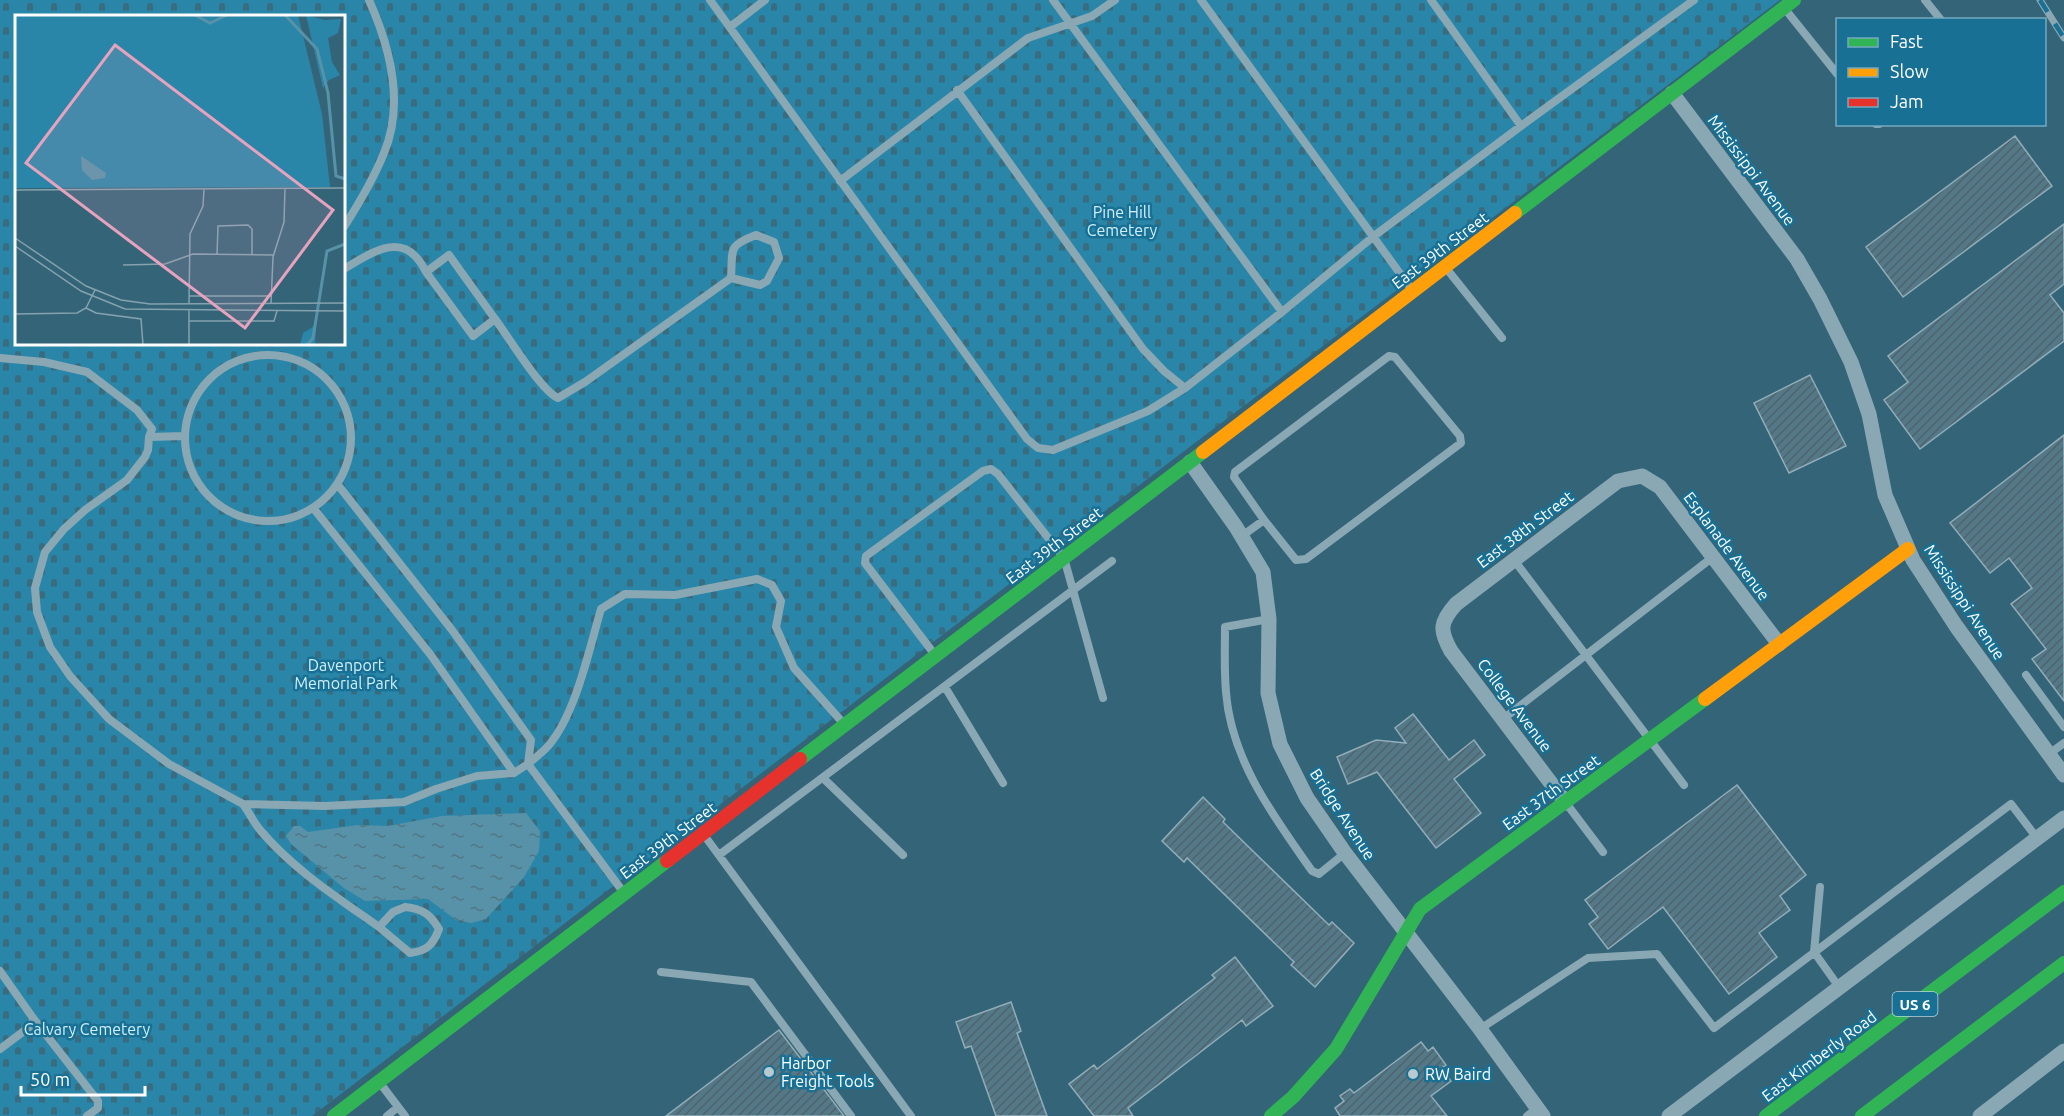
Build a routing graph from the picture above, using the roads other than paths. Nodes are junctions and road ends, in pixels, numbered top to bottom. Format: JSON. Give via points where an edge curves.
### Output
{"nodes":[{"id":1,"x":369,"y":0,"type":"edge"},
{"id":2,"x":710,"y":0,"type":"edge"},
{"id":3,"x":765,"y":0,"type":"edge"},
{"id":4,"x":1053,"y":0,"type":"edge"},
{"id":5,"x":1115,"y":0,"type":"edge"},
{"id":6,"x":1201,"y":0,"type":"edge"},
{"id":7,"x":1431,"y":0,"type":"edge"},
{"id":8,"x":1694,"y":0,"type":"edge"},
{"id":9,"x":1925,"y":0,"type":"edge"},
{"id":10,"x":1789,"y":4,"type":"edge"},
{"id":11,"x":1939,"y":18,"type":"edge"},
{"id":12,"x":1070,"y":23,"type":"junction"},
{"id":13,"x":730,"y":27,"type":"junction"},
{"id":14,"x":1836,"y":72,"type":"edge"},
{"id":15,"x":957,"y":90,"type":"junction"},
{"id":16,"x":1672,"y":93,"type":"junction"},
{"id":17,"x":1521,"y":126,"type":"junction"},
{"id":18,"x":840,"y":181,"type":"junction"},
{"id":19,"x":345,"y":225,"type":"edge"},
{"id":20,"x":1374,"y":237,"type":"junction"},
{"id":21,"x":1445,"y":267,"type":"junction"},
{"id":22,"x":345,"y":268,"type":"edge"},
{"id":23,"x":426,"y":272,"type":"junction"},
{"id":24,"x":731,"y":278,"type":"junction"},
{"id":25,"x":1413,"y":291,"type":"junction"},
{"id":26,"x":1282,"y":312,"type":"junction"},
{"id":27,"x":495,"y":319,"type":"junction"},
{"id":28,"x":1502,"y":338,"type":"dead end"},
{"id":29,"x":279,"y":345,"type":"edge"},
{"id":30,"x":276,"y":354,"type":"junction"},
{"id":31,"x":0,"y":358,"type":"edge"},
{"id":32,"x":1185,"y":388,"type":"junction"},
{"id":33,"x":184,"y":436,"type":"junction"},
{"id":34,"x":149,"y":437,"type":"junction"},
{"id":35,"x":1190,"y":462,"type":"junction"},
{"id":36,"x":1642,"y":476,"type":"joint"},
{"id":37,"x":338,"y":485,"type":"junction"},
{"id":38,"x":314,"y":509,"type":"junction"},
{"id":39,"x":1264,"y":520,"type":"junction"},
{"id":40,"x":1242,"y":536,"type":"junction"},
{"id":41,"x":1908,"y":549,"type":"junction"},
{"id":42,"x":1713,"y":557,"type":"junction"},
{"id":43,"x":1064,"y":558,"type":"junction"},
{"id":44,"x":1514,"y":560,"type":"junction"},
{"id":45,"x":1112,"y":561,"type":"dead end"},
{"id":46,"x":1073,"y":590,"type":"junction"},
{"id":47,"x":1269,"y":619,"type":"junction"},
{"id":48,"x":1442,"y":627,"type":"joint"},
{"id":49,"x":1779,"y":644,"type":"junction"},
{"id":50,"x":1586,"y":655,"type":"junction"},
{"id":51,"x":936,"y":656,"type":"junction"},
{"id":52,"x":2026,"y":675,"type":"dead end"},
{"id":53,"x":945,"y":687,"type":"junction"},
{"id":54,"x":1103,"y":698,"type":"dead end"},
{"id":55,"x":1503,"y":719,"type":"junction"},
{"id":56,"x":845,"y":725,"type":"junction"},
{"id":57,"x":2064,"y":727,"type":"edge"},
{"id":58,"x":1650,"y":740,"type":"junction"},
{"id":59,"x":2064,"y":743,"type":"edge"},
{"id":60,"x":2049,"y":754,"type":"junction"},
{"id":61,"x":528,"y":764,"type":"junction"},
{"id":62,"x":514,"y":772,"type":"junction"},
{"id":63,"x":2064,"y":775,"type":"edge"},
{"id":64,"x":823,"y":778,"type":"junction"},
{"id":65,"x":1003,"y":783,"type":"dead end"},
{"id":66,"x":1684,"y":785,"type":"dead end"},
{"id":67,"x":1566,"y":803,"type":"junction"},
{"id":68,"x":243,"y":804,"type":"junction"},
{"id":69,"x":2064,"y":818,"type":"edge"},
{"id":70,"x":703,"y":833,"type":"junction"},
{"id":71,"x":2037,"y":838,"type":"junction"},
{"id":72,"x":1603,"y":852,"type":"dead end"},
{"id":73,"x":1345,"y":853,"type":"junction"},
{"id":74,"x":719,"y":855,"type":"junction"},
{"id":75,"x":903,"y":855,"type":"dead end"},
{"id":76,"x":1820,"y":887,"type":"dead end"},
{"id":77,"x":2064,"y":892,"type":"edge"},
{"id":78,"x":624,"y":894,"type":"junction"},
{"id":79,"x":379,"y":927,"type":"junction"},
{"id":80,"x":1405,"y":932,"type":"junction"},
{"id":81,"x":1814,"y":952,"type":"junction"},
{"id":82,"x":2064,"y":963,"type":"edge"},
{"id":83,"x":0,"y":971,"type":"edge"},
{"id":84,"x":661,"y":972,"type":"dead end"},
{"id":85,"x":1839,"y":987,"type":"junction"},
{"id":86,"x":33,"y":1018,"type":"junction"},
{"id":87,"x":1480,"y":1029,"type":"junction"},
{"id":88,"x":0,"y":1049,"type":"edge"},
{"id":89,"x":2064,"y":1052,"type":"edge"},
{"id":90,"x":379,"y":1082,"type":"junction"},
{"id":91,"x":398,"y":1107,"type":"junction"},
{"id":92,"x":1536,"y":1113,"type":"edge"},
{"id":93,"x":87,"y":1116,"type":"edge"},
{"id":94,"x":334,"y":1116,"type":"edge"},
{"id":95,"x":387,"y":1116,"type":"edge"},
{"id":96,"x":405,"y":1116,"type":"edge"},
{"id":97,"x":851,"y":1116,"type":"edge"},
{"id":98,"x":911,"y":1116,"type":"edge"},
{"id":99,"x":1271,"y":1116,"type":"edge"},
{"id":100,"x":1669,"y":1116,"type":"edge"},
{"id":101,"x":1766,"y":1116,"type":"edge"},
{"id":102,"x":1862,"y":1116,"type":"edge"},
{"id":103,"x":1980,"y":1116,"type":"edge"}],
"edges":[{"from":1,"to":19,"type":"lane","via":[[393,70],[393,115],[385,153]]},
{"from":2,"to":13,"type":"lane"},
{"from":3,"to":13,"type":"lane"},
{"from":4,"to":12,"type":"lane"},
{"from":5,"to":12,"type":"lane","via":[[1092,16]]},
{"from":6,"to":20,"type":"lane"},
{"from":7,"to":17,"type":"lane"},
{"from":8,"to":17,"type":"lane"},
{"from":9,"to":11,"type":"lane"},
{"from":10,"to":14,"type":"lane"},
{"from":10,"to":16,"type":"street","name":"East 39th Street"},
{"from":12,"to":15,"type":"lane","via":[[1028,38]]},
{"from":12,"to":26,"type":"lane"},
{"from":13,"to":18,"type":"lane"},
{"from":15,"to":18,"type":"lane"},
{"from":15,"to":32,"type":"lane","via":[[1143,349]]},
{"from":16,"to":21,"type":"street","name":"East 39th Street"},
{"from":16,"to":41,"type":"street","name":"Mississippi Avenue","via":[[1797,260],[1820,299],[1851,362],[1869,414],[1885,495]]},
{"from":17,"to":20,"type":"lane"},
{"from":18,"to":32,"type":"lane","via":[[1027,439],[1038,448],[1053,450],[1148,411]]},
{"from":20,"to":25,"type":"lane"},
{"from":20,"to":26,"type":"lane"},
{"from":21,"to":25,"type":"street","name":"East 39th Street"},
{"from":21,"to":28,"type":"lane"},
{"from":22,"to":23,"type":"lane","via":[[372,251],[395,247],[413,254]]},
{"from":23,"to":27,"type":"lane","via":[[473,336]]},
{"from":23,"to":27,"type":"lane","via":[[449,255]]},
{"from":24,"to":24,"type":"lane","via":[[760,285],[767,281],[779,258],[774,242],[756,235],[738,242]]},
{"from":24,"to":27,"type":"lane","via":[[558,398],[542,384]]},
{"from":25,"to":35,"type":"street","name":"East 39th Street"},
{"from":26,"to":32,"type":"lane"},
{"from":29,"to":30,"type":"lane"},
{"from":30,"to":33,"type":"lane","via":[[254,355],[226,365],[202,386],[188,411]]},
{"from":30,"to":37,"type":"lane","via":[[304,362],[322,373],[343,400],[351,438],[349,461]]},
{"from":31,"to":34,"type":"lane","via":[[44,362],[87,372],[136,410],[152,429]]},
{"from":33,"to":34,"type":"lane"},
{"from":33,"to":38,"type":"lane","via":[[188,466],[202,491],[224,510],[252,521],[278,522]]},
{"from":34,"to":68,"type":"lane","via":[[145,457],[127,480],[71,522],[45,552],[35,588],[37,612],[50,647],[109,719],[169,764]]},
{"from":35,"to":40,"type":"street","name":"Bridge Avenue"},
{"from":35,"to":43,"type":"street","name":"East 39th Street"},
{"from":36,"to":42,"type":"street","name":"Esplanade Avenue","via":[[1660,488]]},
{"from":36,"to":44,"type":"street","name":"East 38th Street","via":[[1618,481]]},
{"from":37,"to":38,"type":"lane"},
{"from":37,"to":61,"type":"lane","via":[[452,630],[531,740]]},
{"from":38,"to":62,"type":"lane","via":[[430,654]]},
{"from":39,"to":39,"type":"lane","via":[[1296,560],[1306,559],[1461,443],[1460,436],[1395,357],[1389,356],[1235,472],[1234,477]]},
{"from":39,"to":40,"type":"lane"},
{"from":40,"to":47,"type":"street","name":"Bridge Avenue","via":[[1263,572]]},
{"from":41,"to":49,"type":"street","name":"East 37th Street"},
{"from":41,"to":60,"type":"street","name":"Mississippi Avenue","via":[[1956,626]]},
{"from":42,"to":49,"type":"street","name":"Esplanade Avenue"},
{"from":42,"to":50,"type":"lane"},
{"from":43,"to":46,"type":"lane"},
{"from":43,"to":51,"type":"street","name":"East 39th Street"},
{"from":43,"to":51,"type":"lane","via":[[991,470],[983,471],[866,556],[865,563]]},
{"from":44,"to":48,"type":"street","name":"East 38th Street","via":[[1456,604]]},
{"from":44,"to":50,"type":"lane"},
{"from":45,"to":46,"type":"lane"},
{"from":46,"to":53,"type":"lane"},
{"from":46,"to":54,"type":"lane"},
{"from":47,"to":73,"type":"street","name":"Bridge Avenue","via":[[1268,693],[1280,744],[1308,798]]},
{"from":47,"to":73,"type":"lane","via":[[1225,627],[1226,693],[1236,740],[1248,773],[1312,871],[1319,874]]},
{"from":48,"to":55,"type":"street","name":"College Avenue","via":[[1451,651]]},
{"from":49,"to":58,"type":"street","name":"East 37th Street"},
{"from":50,"to":55,"type":"lane"},
{"from":50,"to":58,"type":"lane"},
{"from":51,"to":56,"type":"street","name":"East 39th Street"},
{"from":52,"to":57,"type":"lane"},
{"from":53,"to":64,"type":"lane"},
{"from":53,"to":65,"type":"lane"},
{"from":55,"to":67,"type":"street","name":"College Avenue"},
{"from":56,"to":61,"type":"lane","via":[[794,668],[776,627],[781,601],[772,585],[757,579],[675,595],[625,594],[601,609],[578,686],[561,726],[549,745]]},
{"from":56,"to":70,"type":"street","name":"East 39th Street"},
{"from":58,"to":66,"type":"lane"},
{"from":58,"to":67,"type":"street","name":"East 37th Street"},
{"from":59,"to":60,"type":"lane"},
{"from":60,"to":63,"type":"street","name":"Mississippi Avenue"},
{"from":61,"to":62,"type":"lane"},
{"from":61,"to":78,"type":"lane"},
{"from":62,"to":68,"type":"lane","via":[[477,776],[404,802],[326,806]]},
{"from":64,"to":74,"type":"lane"},
{"from":64,"to":75,"type":"lane"},
{"from":67,"to":72,"type":"lane"},
{"from":67,"to":80,"type":"street","name":"East 37th Street","via":[[1420,909]]},
{"from":68,"to":79,"type":"lane","via":[[260,830],[288,858]]},
{"from":69,"to":71,"type":"street"},
{"from":70,"to":74,"type":"lane"},
{"from":70,"to":78,"type":"street","name":"East 39th Street"},
{"from":71,"to":81,"type":"lane","via":[[2011,804]]},
{"from":71,"to":85,"type":"street"},
{"from":73,"to":80,"type":"street","name":"Bridge Avenue"},
{"from":74,"to":98,"type":"lane"},
{"from":76,"to":81,"type":"lane"},
{"from":77,"to":101,"type":"street","name":"East Kimberly Road","number":"US 6"},
{"from":78,"to":90,"type":"street","name":"East 39th Street"},
{"from":79,"to":79,"type":"lane","via":[[410,953],[424,951],[434,942],[439,929],[432,916],[419,908],[405,907],[393,912]]},
{"from":80,"to":87,"type":"street","name":"Bridge Avenue"},
{"from":80,"to":99,"type":"street","name":"East 37th Street","via":[[1336,1049]]},
{"from":81,"to":85,"type":"lane"},
{"from":81,"to":87,"type":"lane","via":[[1714,1028],[1657,954],[1588,958]]},
{"from":82,"to":102,"type":"street"},
{"from":83,"to":86,"type":"lane"},
{"from":84,"to":97,"type":"lane","via":[[751,982]]},
{"from":85,"to":100,"type":"street"},
{"from":86,"to":88,"type":"lane","via":[[32,1024]]},
{"from":86,"to":93,"type":"lane","via":[[98,1101],[98,1108]]},
{"from":87,"to":92,"type":"street","name":"Bridge Avenue"},
{"from":89,"to":103,"type":"street"},
{"from":90,"to":91,"type":"lane"},
{"from":90,"to":94,"type":"street","name":"East 39th Street"},
{"from":91,"to":95,"type":"lane"},
{"from":91,"to":96,"type":"lane"}]}
